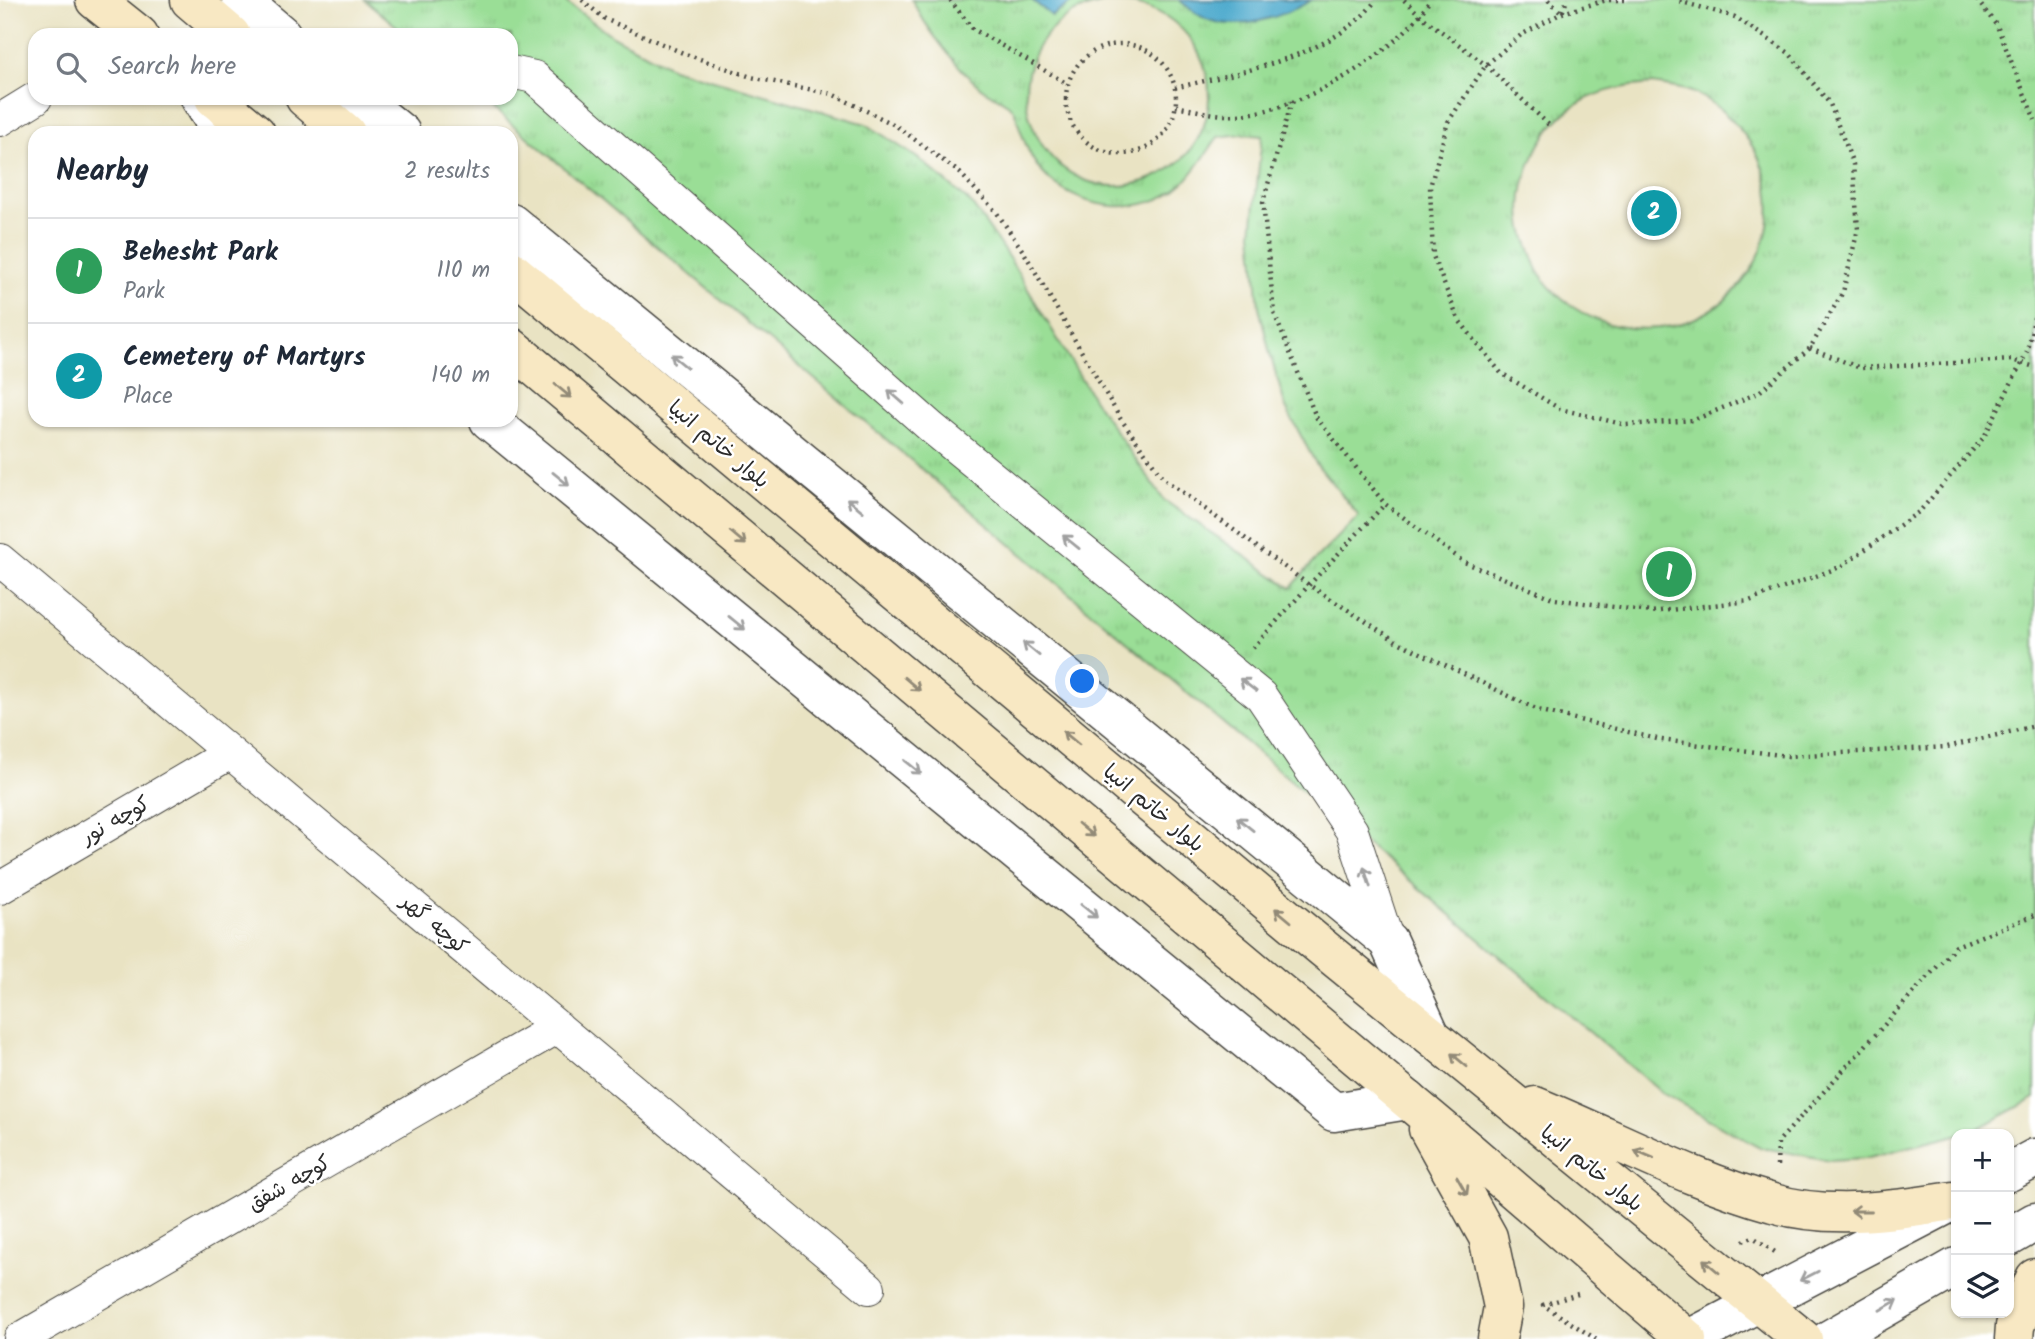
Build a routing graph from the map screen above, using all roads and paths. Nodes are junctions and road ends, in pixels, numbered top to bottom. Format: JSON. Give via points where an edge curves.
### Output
{"nodes":[{"id":1,"x":95,"y":0,"type":"edge"},
{"id":2,"x":190,"y":0,"type":"edge"},
{"id":3,"x":241,"y":0,"type":"edge"},
{"id":4,"x":582,"y":0,"type":"edge"},
{"id":5,"x":950,"y":0,"type":"edge"},
{"id":6,"x":1376,"y":0,"type":"edge"},
{"id":7,"x":1404,"y":0,"type":"edge"},
{"id":8,"x":1430,"y":0,"type":"edge"},
{"id":9,"x":1548,"y":0,"type":"edge"},
{"id":10,"x":1567,"y":0,"type":"edge"},
{"id":11,"x":1625,"y":0,"type":"edge"},
{"id":12,"x":1675,"y":0,"type":"edge"},
{"id":13,"x":1977,"y":0,"type":"edge"},
{"id":14,"x":1562,"y":13,"type":"junction"},
{"id":15,"x":1421,"y":16,"type":"junction"},
{"id":16,"x":129,"y":28,"type":"edge"},
{"id":17,"x":223,"y":28,"type":"edge"},
{"id":18,"x":274,"y":28,"type":"edge"},
{"id":19,"x":1486,"y":65,"type":"junction"},
{"id":20,"x":518,"y":74,"type":"edge"},
{"id":21,"x":1068,"y":85,"type":"junction"},
{"id":22,"x":1175,"y":88,"type":"junction"},
{"id":23,"x":1292,"y":101,"type":"junction"},
{"id":24,"x":28,"y":103,"type":"edge"},
{"id":25,"x":204,"y":105,"type":"edge"},
{"id":26,"x":222,"y":105,"type":"edge"},
{"id":27,"x":313,"y":105,"type":"edge"},
{"id":28,"x":367,"y":105,"type":"edge"},
{"id":29,"x":1176,"y":106,"type":"junction"},
{"id":30,"x":0,"y":120,"type":"edge"},
{"id":31,"x":2035,"y":120,"type":"edge"},
{"id":32,"x":218,"y":126,"type":"edge"},
{"id":33,"x":248,"y":126,"type":"edge"},
{"id":34,"x":338,"y":126,"type":"edge"},
{"id":35,"x":392,"y":126,"type":"edge"},
{"id":36,"x":1551,"y":127,"type":"dead end"},
{"id":37,"x":518,"y":229,"type":"edge"},
{"id":38,"x":518,"y":276,"type":"edge"},
{"id":39,"x":2035,"y":313,"type":"edge"},
{"id":40,"x":1810,"y":348,"type":"junction"},
{"id":41,"x":518,"y":353,"type":"edge"},
{"id":42,"x":2021,"y":363,"type":"junction"},
{"id":43,"x":2035,"y":367,"type":"edge"},
{"id":44,"x":498,"y":427,"type":"edge"},
{"id":45,"x":1385,"y":505,"type":"junction"},
{"id":46,"x":0,"y":560,"type":"edge"},
{"id":47,"x":1308,"y":585,"type":"junction"},
{"id":48,"x":1232,"y":673,"type":"junction"},
{"id":49,"x":2035,"y":726,"type":"edge"},
{"id":50,"x":230,"y":753,"type":"junction"},
{"id":51,"x":0,"y":888,"type":"edge"},
{"id":52,"x":2035,"y":915,"type":"edge"},
{"id":53,"x":1388,"y":941,"type":"junction"},
{"id":54,"x":558,"y":1027,"type":"junction"},
{"id":55,"x":1431,"y":1036,"type":"junction"},
{"id":56,"x":1495,"y":1090,"type":"junction"},
{"id":57,"x":1411,"y":1103,"type":"junction"},
{"id":58,"x":2035,"y":1158,"type":"edge"},
{"id":59,"x":2014,"y":1169,"type":"edge"},
{"id":60,"x":1951,"y":1201,"type":"edge"},
{"id":61,"x":1951,"y":1202,"type":"edge"},
{"id":62,"x":1774,"y":1204,"type":"junction"},
{"id":63,"x":2035,"y":1222,"type":"edge"},
{"id":64,"x":2014,"y":1234,"type":"edge"},
{"id":65,"x":1951,"y":1270,"type":"edge"},
{"id":66,"x":2035,"y":1278,"type":"edge"},
{"id":67,"x":869,"y":1288,"type":"dead end"},
{"id":68,"x":1757,"y":1303,"type":"junction"},
{"id":69,"x":20,"y":1339,"type":"edge"},
{"id":70,"x":1497,"y":1339,"type":"edge"},
{"id":71,"x":1688,"y":1339,"type":"edge"},
{"id":72,"x":1803,"y":1339,"type":"edge"},
{"id":73,"x":1830,"y":1339,"type":"edge"},
{"id":74,"x":2014,"y":1339,"type":"edge"}],
"edges":[{"from":1,"to":16,"type":"main road"},
{"from":2,"to":17,"type":"main road"},
{"from":3,"to":18,"type":"street"},
{"from":4,"to":47,"type":"path","via":[[605,19],[683,53],[751,77],[832,94],[895,125],[960,173],[997,213],[1025,254],[1120,418],[1164,479]]},
{"from":5,"to":21,"type":"path","via":[[973,29]]},
{"from":6,"to":22,"type":"path","via":[[1365,15],[1316,46]]},
{"from":7,"to":15,"type":"path"},
{"from":8,"to":15,"type":"path"},
{"from":9,"to":14,"type":"path"},
{"from":10,"to":14,"type":"path"},
{"from":11,"to":14,"type":"path","via":[[1607,0]]},
{"from":12,"to":40,"type":"path","via":[[1734,17],[1789,53],[1830,104],[1844,140],[1853,164],[1858,229],[1843,292]]},
{"from":13,"to":31,"type":"path","via":[[1997,26]]},
{"from":14,"to":19,"type":"path","via":[[1521,35]]},
{"from":15,"to":19,"type":"path"},
{"from":15,"to":23,"type":"path","via":[[1379,55],[1338,81]]},
{"from":19,"to":36,"type":"path"},
{"from":19,"to":40,"type":"path","via":[[1448,122],[1430,187],[1433,256],[1458,319],[1501,373],[1559,409],[1626,425],[1694,420],[1758,393]]},
{"from":48,"to":20,"type":"street","one_way":true,"via":[[932,428],[534,77]]},
{"from":21,"to":22,"type":"path","via":[[1088,55],[1123,44],[1157,57]]},
{"from":21,"to":29,"type":"path","via":[[1069,120],[1093,147],[1110,153],[1128,154],[1153,144],[1170,124]]},
{"from":22,"to":29,"type":"path"},
{"from":23,"to":29,"type":"path","via":[[1261,112],[1224,115]]},
{"from":23,"to":45,"type":"path","via":[[1264,202],[1274,313],[1316,417]]},
{"from":24,"to":30,"type":"street"},
{"from":25,"to":32,"type":"street"},
{"from":26,"to":33,"type":"main road"},
{"from":27,"to":34,"type":"main road"},
{"from":28,"to":35,"type":"street"},
{"from":53,"to":37,"type":"street","one_way":true},
{"from":55,"to":38,"type":"main road","name":"بلوار خاتم انبیا","one_way":true},
{"from":39,"to":42,"type":"path"},
{"from":40,"to":42,"type":"path","via":[[1860,368]]},
{"from":41,"to":57,"type":"main road","one_way":true},
{"from":42,"to":43,"type":"path"},
{"from":42,"to":45,"type":"path","via":[[1984,437],[1920,511],[1840,567],[1749,601],[1651,612],[1555,599],[1464,562]]},
{"from":44,"to":57,"type":"street","one_way":true,"via":[[1334,1112]]},
{"from":45,"to":47,"type":"path"},
{"from":46,"to":50,"type":"street","name":"کوچه گهر"},
{"from":47,"to":48,"type":"path"},
{"from":47,"to":49,"type":"path","via":[[1396,641],[1538,710],[1661,740],[1788,756],[1947,747]]},
{"from":53,"to":48,"type":"street","one_way":true,"via":[[1352,831],[1261,696]]},
{"from":50,"to":51,"type":"street","name":"کوچه نور"},
{"from":50,"to":54,"type":"street","name":"کوچه گهر"},
{"from":52,"to":62,"type":"path","via":[[1956,946],[1787,1131],[1778,1142]]},
{"from":53,"to":55,"type":"street"},
{"from":54,"to":67,"type":"street","name":"کوچه گهر"},
{"from":54,"to":69,"type":"street","name":"کوچه شفق"},
{"from":56,"to":55,"type":"main road","name":"بلوار خاتم انبیا","one_way":true},
{"from":62,"to":56,"type":"main road","one_way":true},
{"from":68,"to":56,"type":"main road","name":"بلوار خاتم انبیا","one_way":true},
{"from":57,"to":70,"type":"main road","one_way":true,"via":[[1488,1237],[1503,1307]]},
{"from":57,"to":71,"type":"main road"},
{"from":58,"to":59,"type":"street"},
{"from":60,"to":62,"type":"main road","one_way":true,"via":[[1889,1211],[1827,1211]]},
{"from":61,"to":68,"type":"street","one_way":true},
{"from":63,"to":64,"type":"street"},
{"from":73,"to":65,"type":"street","one_way":true},
{"from":66,"to":74,"type":"main road"},
{"from":68,"to":71,"type":"street"},
{"from":68,"to":72,"type":"main road","name":"بلوار خاتم انبیا"}]}
